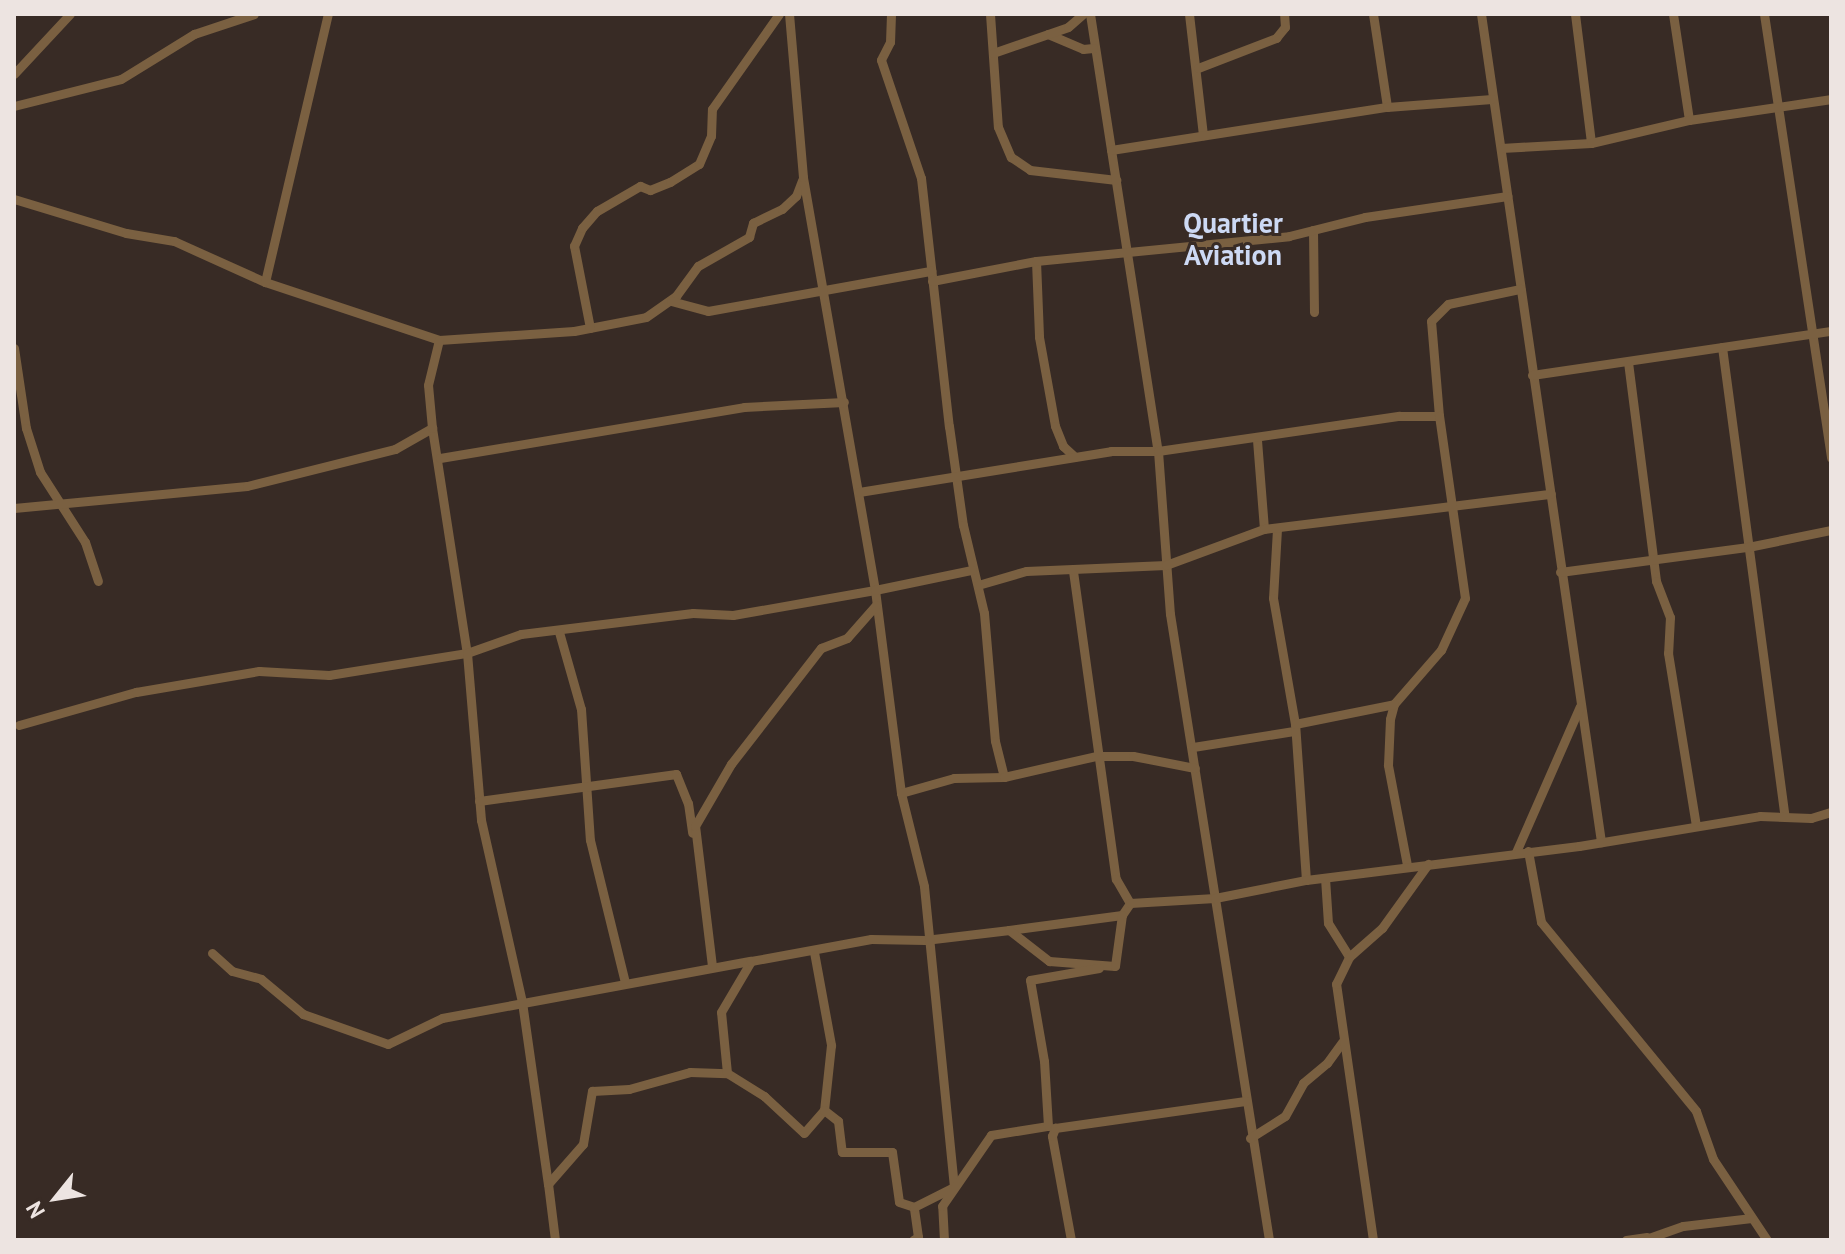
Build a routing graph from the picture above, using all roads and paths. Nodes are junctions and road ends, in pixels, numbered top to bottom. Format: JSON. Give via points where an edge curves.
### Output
{"nodes":[{"id":1,"x":70,"y":14,"type":"edge"},
{"id":2,"x":254,"y":14,"type":"edge"},
{"id":3,"x":328,"y":14,"type":"edge"},
{"id":4,"x":779,"y":14,"type":"edge"},
{"id":5,"x":789,"y":14,"type":"edge"},
{"id":6,"x":891,"y":14,"type":"edge"},
{"id":7,"x":990,"y":14,"type":"edge"},
{"id":8,"x":1083,"y":14,"type":"edge"},
{"id":9,"x":1090,"y":14,"type":"edge"},
{"id":10,"x":1189,"y":14,"type":"edge"},
{"id":11,"x":1284,"y":14,"type":"edge"},
{"id":12,"x":1373,"y":14,"type":"edge"},
{"id":13,"x":1481,"y":14,"type":"edge"},
{"id":14,"x":1575,"y":14,"type":"edge"},
{"id":15,"x":1673,"y":14,"type":"edge"},
{"id":16,"x":1764,"y":14,"type":"edge"},
{"id":17,"x":1048,"y":34,"type":"junction"},
{"id":18,"x":1093,"y":48,"type":"junction"},
{"id":19,"x":993,"y":53,"type":"junction"},
{"id":20,"x":1198,"y":68,"type":"junction"},
{"id":21,"x":14,"y":74,"type":"edge"},
{"id":22,"x":1492,"y":99,"type":"junction"},
{"id":23,"x":1831,"y":99,"type":"edge"},
{"id":24,"x":14,"y":106,"type":"edge"},
{"id":25,"x":1387,"y":107,"type":"junction"},
{"id":26,"x":1778,"y":107,"type":"junction"},
{"id":27,"x":1689,"y":120,"type":"junction"},
{"id":28,"x":1203,"y":135,"type":"junction"},
{"id":29,"x":1591,"y":143,"type":"junction"},
{"id":30,"x":1501,"y":148,"type":"junction"},
{"id":31,"x":1111,"y":150,"type":"junction"},
{"id":32,"x":803,"y":177,"type":"junction"},
{"id":33,"x":1116,"y":180,"type":"junction"},
{"id":34,"x":1507,"y":196,"type":"junction"},
{"id":35,"x":14,"y":199,"type":"edge"},
{"id":36,"x":1313,"y":230,"type":"junction"},
{"id":37,"x":1127,"y":249,"type":"junction"},
{"id":38,"x":1036,"y":261,"type":"junction"},
{"id":39,"x":932,"y":276,"type":"junction"},
{"id":40,"x":265,"y":282,"type":"junction"},
{"id":41,"x":1520,"y":289,"type":"junction"},
{"id":42,"x":823,"y":290,"type":"junction"},
{"id":43,"x":671,"y":301,"type":"junction"},
{"id":44,"x":1314,"y":312,"type":"dead end"},
{"id":45,"x":590,"y":328,"type":"junction"},
{"id":46,"x":1831,"y":331,"type":"edge"},
{"id":47,"x":1812,"y":333,"type":"junction"},
{"id":48,"x":439,"y":340,"type":"junction"},
{"id":49,"x":1722,"y":347,"type":"junction"},
{"id":50,"x":14,"y":348,"type":"edge"},
{"id":51,"x":1628,"y":362,"type":"junction"},
{"id":52,"x":1532,"y":375,"type":"junction"},
{"id":53,"x":844,"y":402,"type":"junction"},
{"id":54,"x":1439,"y":416,"type":"junction"},
{"id":55,"x":432,"y":428,"type":"junction"},
{"id":56,"x":1257,"y":440,"type":"junction"},
{"id":57,"x":1158,"y":451,"type":"junction"},
{"id":58,"x":1075,"y":457,"type":"junction"},
{"id":59,"x":440,"y":458,"type":"junction"},
{"id":60,"x":1831,"y":458,"type":"edge"},
{"id":61,"x":957,"y":477,"type":"junction"},
{"id":62,"x":859,"y":492,"type":"junction"},
{"id":63,"x":1551,"y":494,"type":"junction"},
{"id":64,"x":59,"y":501,"type":"junction"},
{"id":65,"x":1455,"y":505,"type":"junction"},
{"id":66,"x":14,"y":508,"type":"edge"},
{"id":67,"x":1264,"y":529,"type":"junction"},
{"id":68,"x":1277,"y":529,"type":"junction"},
{"id":69,"x":1831,"y":530,"type":"edge"},
{"id":70,"x":1748,"y":547,"type":"junction"},
{"id":71,"x":1653,"y":560,"type":"junction"},
{"id":72,"x":1166,"y":565,"type":"junction"},
{"id":73,"x":972,"y":570,"type":"junction"},
{"id":74,"x":1073,"y":571,"type":"junction"},
{"id":75,"x":1560,"y":572,"type":"junction"},
{"id":76,"x":98,"y":581,"type":"dead end"},
{"id":77,"x":978,"y":585,"type":"junction"},
{"id":78,"x":875,"y":590,"type":"junction"},
{"id":79,"x":876,"y":605,"type":"junction"},
{"id":80,"x":559,"y":632,"type":"junction"},
{"id":81,"x":467,"y":653,"type":"junction"},
{"id":82,"x":1394,"y":704,"type":"junction"},
{"id":83,"x":1580,"y":706,"type":"junction"},
{"id":84,"x":19,"y":725,"type":"dead end"},
{"id":85,"x":1294,"y":728,"type":"junction"},
{"id":86,"x":1193,"y":747,"type":"junction"},
{"id":87,"x":1096,"y":756,"type":"junction"},
{"id":88,"x":1195,"y":768,"type":"junction"},
{"id":89,"x":1004,"y":777,"type":"junction"},
{"id":90,"x":585,"y":789,"type":"junction"},
{"id":91,"x":901,"y":793,"type":"junction"},
{"id":92,"x":479,"y":801,"type":"junction"},
{"id":93,"x":1831,"y":812,"type":"edge"},
{"id":94,"x":1784,"y":814,"type":"junction"},
{"id":95,"x":1696,"y":826,"type":"junction"},
{"id":96,"x":694,"y":842,"type":"junction"},
{"id":97,"x":1601,"y":842,"type":"junction"},
{"id":98,"x":1528,"y":851,"type":"junction"},
{"id":99,"x":1516,"y":852,"type":"junction"},
{"id":100,"x":1428,"y":864,"type":"junction"},
{"id":101,"x":1407,"y":865,"type":"junction"},
{"id":102,"x":1325,"y":878,"type":"junction"},
{"id":103,"x":1306,"y":880,"type":"junction"},
{"id":104,"x":1215,"y":898,"type":"junction"},
{"id":105,"x":1130,"y":903,"type":"junction"},
{"id":106,"x":1122,"y":915,"type":"junction"},
{"id":107,"x":1009,"y":930,"type":"junction"},
{"id":108,"x":925,"y":940,"type":"junction"},
{"id":109,"x":814,"y":952,"type":"junction"},
{"id":110,"x":212,"y":953,"type":"dead end"},
{"id":111,"x":1349,"y":957,"type":"junction"},
{"id":112,"x":751,"y":961,"type":"junction"},
{"id":113,"x":712,"y":966,"type":"junction"},
{"id":114,"x":1115,"y":966,"type":"junction"},
{"id":115,"x":625,"y":982,"type":"junction"},
{"id":116,"x":522,"y":1002,"type":"junction"},
{"id":117,"x":1342,"y":1042,"type":"junction"},
{"id":118,"x":727,"y":1073,"type":"junction"},
{"id":119,"x":1245,"y":1101,"type":"junction"},
{"id":120,"x":824,"y":1110,"type":"junction"},
{"id":121,"x":1250,"y":1138,"type":"junction"},
{"id":122,"x":548,"y":1184,"type":"junction"},
{"id":123,"x":954,"y":1187,"type":"junction"},
{"id":124,"x":914,"y":1207,"type":"junction"},
{"id":125,"x":1752,"y":1218,"type":"junction"},
{"id":126,"x":1647,"y":1238,"type":"edge"},
{"id":127,"x":555,"y":1240,"type":"edge"},
{"id":128,"x":913,"y":1240,"type":"edge"},
{"id":129,"x":944,"y":1240,"type":"edge"},
{"id":130,"x":1071,"y":1240,"type":"edge"},
{"id":131,"x":1269,"y":1240,"type":"edge"},
{"id":132,"x":1373,"y":1240,"type":"edge"},
{"id":133,"x":1626,"y":1240,"type":"edge"},
{"id":134,"x":1767,"y":1240,"type":"edge"}],
"edges":[{"from":1,"to":21,"type":"street"},
{"from":2,"to":24,"type":"street","via":[[194,34],[121,79]]},
{"from":3,"to":40,"type":"street"},
{"from":4,"to":45,"type":"street","via":[[712,109],[711,136],[699,164],[660,186],[640,186],[597,211],[582,228],[574,246]]},
{"from":5,"to":32,"type":"street"},
{"from":6,"to":39,"type":"street","via":[[890,42],[881,60],[921,178]]},
{"from":7,"to":19,"type":"street"},
{"from":8,"to":17,"type":"street"},
{"from":9,"to":18,"type":"street"},
{"from":10,"to":20,"type":"street"},
{"from":11,"to":20,"type":"street","via":[[1285,27],[1276,38]]},
{"from":12,"to":25,"type":"street"},
{"from":13,"to":22,"type":"street"},
{"from":14,"to":29,"type":"street"},
{"from":15,"to":27,"type":"street"},
{"from":16,"to":26,"type":"street"},
{"from":17,"to":18,"type":"street"},
{"from":17,"to":19,"type":"street"},
{"from":18,"to":31,"type":"street"},
{"from":19,"to":33,"type":"street","via":[[998,127],[1011,157],[1030,170]]},
{"from":20,"to":28,"type":"street"},
{"from":22,"to":25,"type":"street"},
{"from":22,"to":30,"type":"street"},
{"from":23,"to":26,"type":"street"},
{"from":25,"to":28,"type":"street"},
{"from":26,"to":27,"type":"street"},
{"from":26,"to":47,"type":"street"},
{"from":27,"to":29,"type":"street"},
{"from":28,"to":31,"type":"street"},
{"from":29,"to":30,"type":"street"},
{"from":30,"to":34,"type":"street"},
{"from":31,"to":33,"type":"street"},
{"from":32,"to":42,"type":"street"},
{"from":32,"to":43,"type":"street","via":[[796,196],[753,223],[749,237],[698,266]]},
{"from":33,"to":37,"type":"street"},
{"from":34,"to":36,"type":"street"},
{"from":34,"to":41,"type":"street"},
{"from":35,"to":40,"type":"street","via":[[126,233],[174,241]]},
{"from":36,"to":37,"type":"street","via":[[1241,242]]},
{"from":36,"to":44,"type":"street"},
{"from":37,"to":38,"type":"street"},
{"from":37,"to":57,"type":"street"},
{"from":38,"to":39,"type":"street"},
{"from":38,"to":58,"type":"street","via":[[1039,337],[1055,426],[1063,446]]},
{"from":39,"to":42,"type":"street"},
{"from":39,"to":61,"type":"street"},
{"from":40,"to":48,"type":"street"},
{"from":41,"to":52,"type":"street"},
{"from":41,"to":54,"type":"street","via":[[1448,304],[1431,321]]},
{"from":42,"to":43,"type":"street","via":[[708,311]]},
{"from":42,"to":53,"type":"street"},
{"from":43,"to":45,"type":"street","via":[[646,317]]},
{"from":45,"to":48,"type":"street"},
{"from":46,"to":47,"type":"street"},
{"from":47,"to":49,"type":"street"},
{"from":47,"to":60,"type":"street"},
{"from":48,"to":55,"type":"street","via":[[428,385]]},
{"from":49,"to":51,"type":"street"},
{"from":49,"to":70,"type":"street"},
{"from":50,"to":64,"type":"street","via":[[26,428],[40,472]]},
{"from":51,"to":52,"type":"street"},
{"from":51,"to":71,"type":"street"},
{"from":52,"to":63,"type":"street"},
{"from":53,"to":59,"type":"street","via":[[756,405]]},
{"from":53,"to":62,"type":"street"},
{"from":54,"to":56,"type":"street","via":[[1399,416]]},
{"from":54,"to":65,"type":"street"},
{"from":55,"to":59,"type":"street"},
{"from":55,"to":64,"type":"street","via":[[395,449],[247,486]]},
{"from":56,"to":57,"type":"street","via":[[1219,440]]},
{"from":56,"to":67,"type":"street"},
{"from":57,"to":58,"type":"street"},
{"from":57,"to":72,"type":"street"},
{"from":58,"to":61,"type":"street"},
{"from":59,"to":81,"type":"street"},
{"from":61,"to":62,"type":"street"},
{"from":61,"to":73,"type":"street"},
{"from":62,"to":78,"type":"street"},
{"from":63,"to":65,"type":"street"},
{"from":63,"to":75,"type":"street"},
{"from":64,"to":66,"type":"street"},
{"from":64,"to":76,"type":"street","via":[[85,542]]},
{"from":65,"to":68,"type":"street"},
{"from":65,"to":82,"type":"street","via":[[1465,598],[1441,650]]},
{"from":67,"to":68,"type":"street"},
{"from":67,"to":72,"type":"street"},
{"from":68,"to":85,"type":"street","via":[[1273,598]]},
{"from":69,"to":70,"type":"street"},
{"from":70,"to":71,"type":"street"},
{"from":70,"to":94,"type":"street"},
{"from":71,"to":75,"type":"street"},
{"from":71,"to":95,"type":"street","via":[[1670,617],[1668,653]]},
{"from":72,"to":74,"type":"street"},
{"from":72,"to":86,"type":"street"},
{"from":73,"to":77,"type":"street"},
{"from":73,"to":78,"type":"street"},
{"from":74,"to":77,"type":"street","via":[[1026,571]]},
{"from":74,"to":87,"type":"street"},
{"from":75,"to":83,"type":"street"},
{"from":77,"to":89,"type":"street","via":[[995,741]]},
{"from":78,"to":79,"type":"street"},
{"from":78,"to":80,"type":"street","via":[[733,615],[625,619]]},
{"from":79,"to":91,"type":"street"},
{"from":79,"to":96,"type":"street","via":[[847,638],[821,648],[731,764],[695,826]]},
{"from":80,"to":81,"type":"street","via":[[521,634]]},
{"from":80,"to":90,"type":"street","via":[[581,709]]},
{"from":81,"to":84,"type":"street","via":[[329,675],[259,671],[136,692]]},
{"from":81,"to":92,"type":"street"},
{"from":82,"to":85,"type":"street"},
{"from":82,"to":101,"type":"street","via":[[1387,754]]},
{"from":83,"to":97,"type":"street"},
{"from":83,"to":99,"type":"street"},
{"from":85,"to":86,"type":"street"},
{"from":85,"to":103,"type":"street"},
{"from":86,"to":88,"type":"street"},
{"from":87,"to":88,"type":"street","via":[[1133,756]]},
{"from":87,"to":89,"type":"street"},
{"from":87,"to":105,"type":"street","via":[[1116,879]]},
{"from":88,"to":104,"type":"street"},
{"from":89,"to":91,"type":"street","via":[[954,778]]},
{"from":90,"to":92,"type":"street"},
{"from":90,"to":96,"type":"street","via":[[676,774],[688,803]]},
{"from":90,"to":115,"type":"street","via":[[590,840]]},
{"from":91,"to":108,"type":"street","via":[[924,886]]},
{"from":92,"to":116,"type":"street"},
{"from":93,"to":94,"type":"street","via":[[1811,818]]},
{"from":94,"to":95,"type":"street"},
{"from":95,"to":97,"type":"street"},
{"from":96,"to":113,"type":"street"},
{"from":97,"to":98,"type":"street"},
{"from":98,"to":99,"type":"street"},
{"from":98,"to":125,"type":"street","via":[[1541,922],[1696,1111],[1713,1159]]},
{"from":99,"to":100,"type":"street"},
{"from":100,"to":101,"type":"street"},
{"from":100,"to":111,"type":"street","via":[[1382,928]]},
{"from":101,"to":102,"type":"street"},
{"from":102,"to":103,"type":"street"},
{"from":102,"to":111,"type":"street","via":[[1328,923]]},
{"from":103,"to":104,"type":"street"},
{"from":104,"to":105,"type":"street"},
{"from":104,"to":119,"type":"street"},
{"from":105,"to":106,"type":"street"},
{"from":106,"to":107,"type":"street"},
{"from":106,"to":114,"type":"street"},
{"from":107,"to":108,"type":"street"},
{"from":107,"to":114,"type":"street","via":[[1049,961]]},
{"from":108,"to":109,"type":"street","via":[[871,939]]},
{"from":108,"to":123,"type":"street"},
{"from":109,"to":112,"type":"street"},
{"from":109,"to":120,"type":"street","via":[[831,1045]]},
{"from":110,"to":116,"type":"street","via":[[232,971],[261,979],[303,1014],[388,1044],[442,1018]]},
{"from":111,"to":117,"type":"street","via":[[1336,984]]},
{"from":112,"to":113,"type":"street"},
{"from":112,"to":118,"type":"street","via":[[721,1012]]},
{"from":113,"to":115,"type":"street"},
{"from":114,"to":123,"type":"street","via":[[1030,980],[1048,1126],[991,1135]]},
{"from":115,"to":116,"type":"street"},
{"from":116,"to":122,"type":"street"},
{"from":117,"to":121,"type":"street","via":[[1303,1083],[1285,1116]]},
{"from":117,"to":132,"type":"street"},
{"from":118,"to":120,"type":"street","via":[[764,1096],[804,1133]]},
{"from":118,"to":122,"type":"street","via":[[690,1072],[629,1089],[592,1091],[583,1144]]},
{"from":119,"to":121,"type":"street"},
{"from":119,"to":130,"type":"street","via":[[1055,1128],[1052,1136]]},
{"from":120,"to":124,"type":"street","via":[[838,1121],[842,1152],[892,1152],[899,1202]]},
{"from":121,"to":131,"type":"street"},
{"from":122,"to":127,"type":"street"},
{"from":123,"to":124,"type":"street"},
{"from":123,"to":129,"type":"street","via":[[942,1206]]},
{"from":124,"to":128,"type":"street","via":[[918,1237]]},
{"from":125,"to":126,"type":"street"},
{"from":125,"to":134,"type":"street"},
{"from":126,"to":133,"type":"street"}]}
